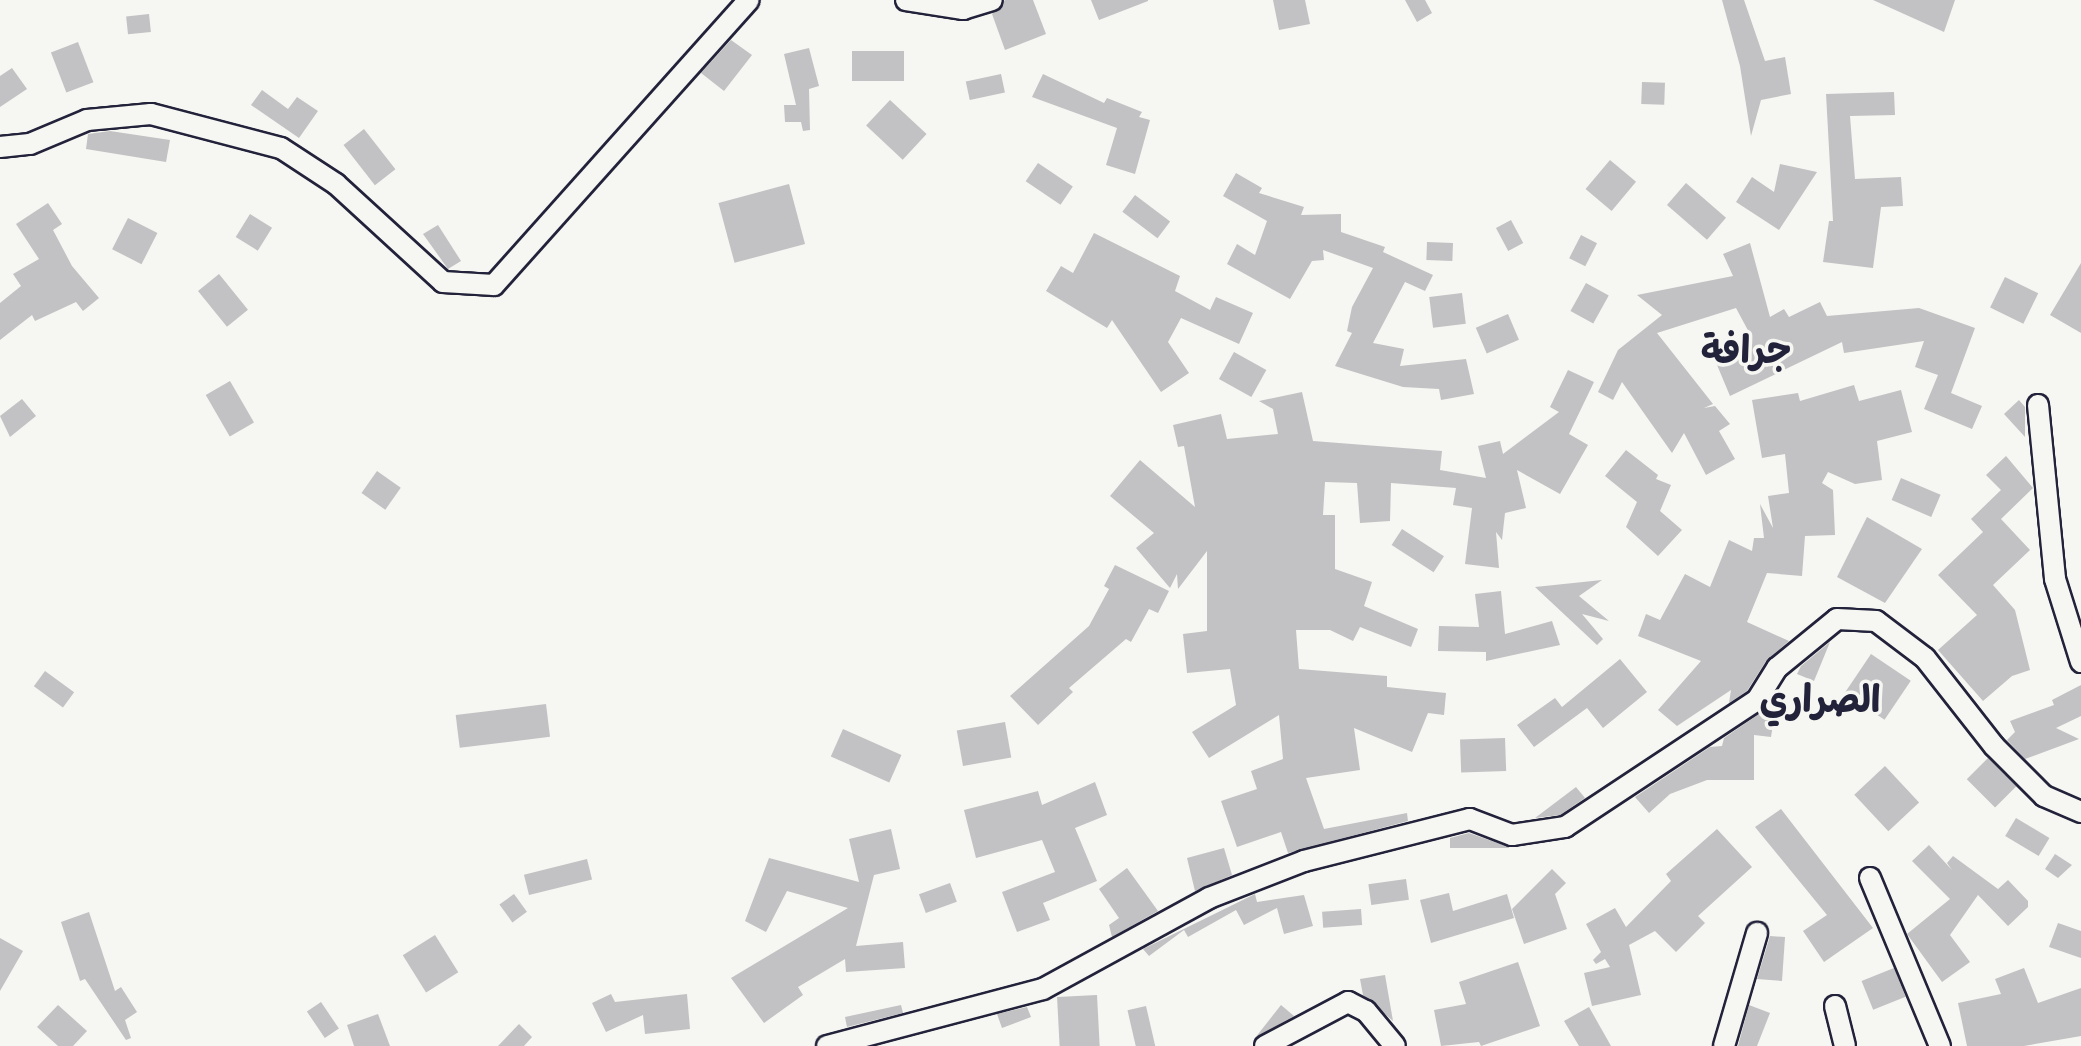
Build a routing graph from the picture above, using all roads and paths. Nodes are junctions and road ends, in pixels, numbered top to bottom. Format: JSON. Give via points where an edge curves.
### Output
{"nodes":[{"id":1,"x":749,"y":0,"type":"edge"},
{"id":2,"x":906,"y":0,"type":"edge"},
{"id":3,"x":992,"y":0,"type":"edge"},
{"id":4,"x":0,"y":147,"type":"edge"},
{"id":5,"x":2038,"y":405,"type":"dead end"},
{"id":6,"x":2081,"y":662,"type":"edge"},
{"id":7,"x":2081,"y":812,"type":"edge"},
{"id":8,"x":1870,"y":878,"type":"dead end"},
{"id":9,"x":1757,"y":933,"type":"dead end"},
{"id":10,"x":1835,"y":1006,"type":"dead end"},
{"id":11,"x":827,"y":1046,"type":"edge"},
{"id":12,"x":1265,"y":1046,"type":"edge"},
{"id":13,"x":1395,"y":1046,"type":"edge"},
{"id":14,"x":1724,"y":1046,"type":"edge"},
{"id":15,"x":1845,"y":1046,"type":"edge"},
{"id":16,"x":1940,"y":1046,"type":"edge"}],
"edges":[{"from":1,"to":4,"type":"street","via":[[494,285],[443,282],[336,184],[281,148],[151,114],[87,120],[30,144]]},
{"from":2,"to":3,"type":"street","via":[[963,9]]},
{"from":5,"to":6,"type":"street","via":[[2055,579]]},
{"from":7,"to":11,"type":"street","via":[[2044,796],[1994,746],[1925,658],[1876,621],[1837,619],[1777,668],[1757,700],[1565,827],[1512,835],[1470,819],[1304,861],[1209,898],[1043,989]]},
{"from":8,"to":16,"type":"street"},
{"from":9,"to":14,"type":"street"},
{"from":10,"to":15,"type":"street"},
{"from":12,"to":13,"type":"street","via":[[1348,1002],[1366,1011]]}]}
